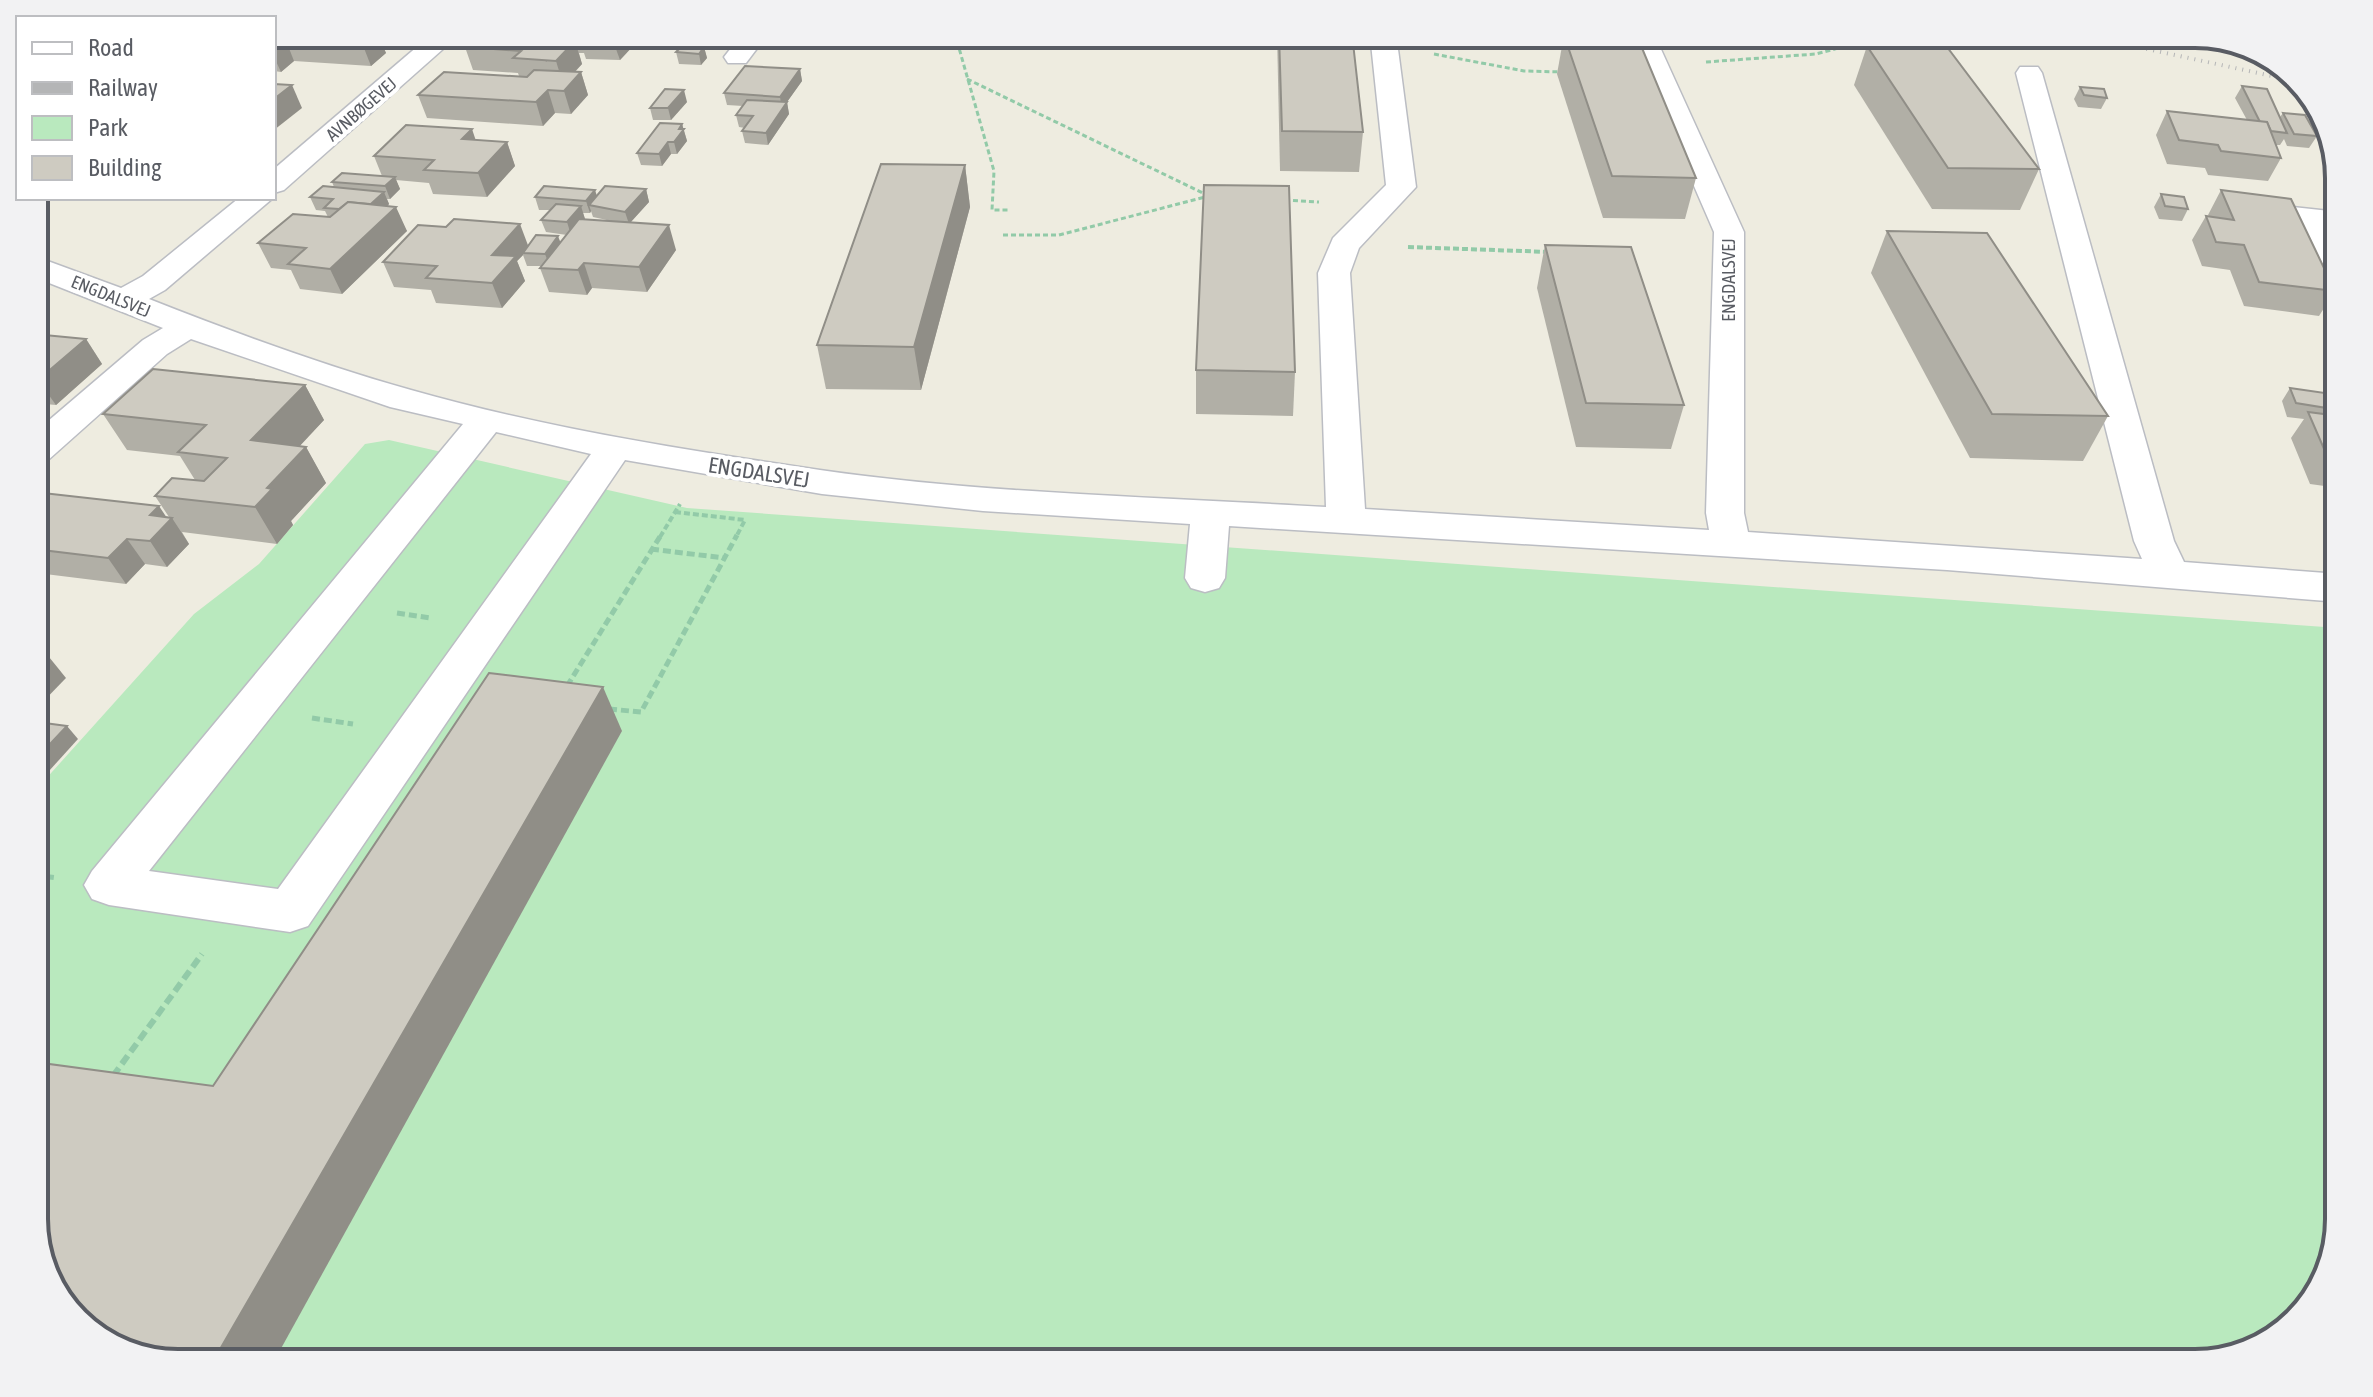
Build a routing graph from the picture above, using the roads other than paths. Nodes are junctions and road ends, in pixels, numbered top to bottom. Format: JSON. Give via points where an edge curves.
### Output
{"nodes":[{"id":1,"x":431,"y":48,"type":"edge"},
{"id":2,"x":744,"y":48,"type":"edge"},
{"id":3,"x":1384,"y":48,"type":"edge"},
{"id":4,"x":1647,"y":48,"type":"edge"},
{"id":5,"x":737,"y":57,"type":"dead end"},
{"id":6,"x":2029,"y":73,"type":"dead end"},
{"id":7,"x":276,"y":182,"type":"edge"},
{"id":8,"x":256,"y":200,"type":"edge"},
{"id":9,"x":2257,"y":212,"type":"edge"},
{"id":10,"x":2325,"y":219,"type":"edge"},
{"id":11,"x":48,"y":272,"type":"edge"},
{"id":12,"x":122,"y":301,"type":"junction"},
{"id":13,"x":188,"y":327,"type":"junction"},
{"id":14,"x":486,"y":420,"type":"junction"},
{"id":15,"x":48,"y":441,"type":"edge"},
{"id":16,"x":615,"y":447,"type":"junction"},
{"id":17,"x":1210,"y":513,"type":"junction"},
{"id":18,"x":1346,"y":521,"type":"junction"},
{"id":19,"x":1731,"y":544,"type":"junction"},
{"id":20,"x":2168,"y":572,"type":"junction"},
{"id":21,"x":1205,"y":578,"type":"dead end"},
{"id":22,"x":2325,"y":587,"type":"edge"}],
"edges":[{"from":1,"to":7,"type":"street","name":"AVNBØGEVEJ"},
{"from":2,"to":5,"type":"street"},
{"from":3,"to":18,"type":"street","via":[[1401,187],[1344,245],[1334,273]]},
{"from":4,"to":19,"type":"street","name":"ENGDALSVEJ","via":[[1729,232],[1725,513]]},
{"from":6,"to":20,"type":"street","via":[[2154,541]]},
{"from":8,"to":12,"type":"street","via":[[154,283]]},
{"from":9,"to":10,"type":"street"},
{"from":11,"to":12,"type":"street","name":"ENGDALSVEJ"},
{"from":12,"to":13,"type":"street","name":"ENGDALSVEJ"},
{"from":13,"to":14,"type":"street","name":"ENGDALSVEJ","via":[[325,376]]},
{"from":13,"to":15,"type":"street","name":"ENGDALSVEJ","via":[[155,347]]},
{"from":14,"to":16,"type":"street","name":"ENGDALSVEJ"},
{"from":14,"to":16,"type":"street","via":[[109,885],[290,911]]},
{"from":16,"to":17,"type":"street","name":"ENGDALSVEJ","via":[[944,496]]},
{"from":17,"to":18,"type":"street","name":"ENGDALSVEJ"},
{"from":17,"to":21,"type":"street"},
{"from":18,"to":19,"type":"street","name":"ENGDALSVEJ"},
{"from":19,"to":20,"type":"street","name":"ENGDALSVEJ"},
{"from":20,"to":22,"type":"street","name":"ENGDALSVEJ"}]}
